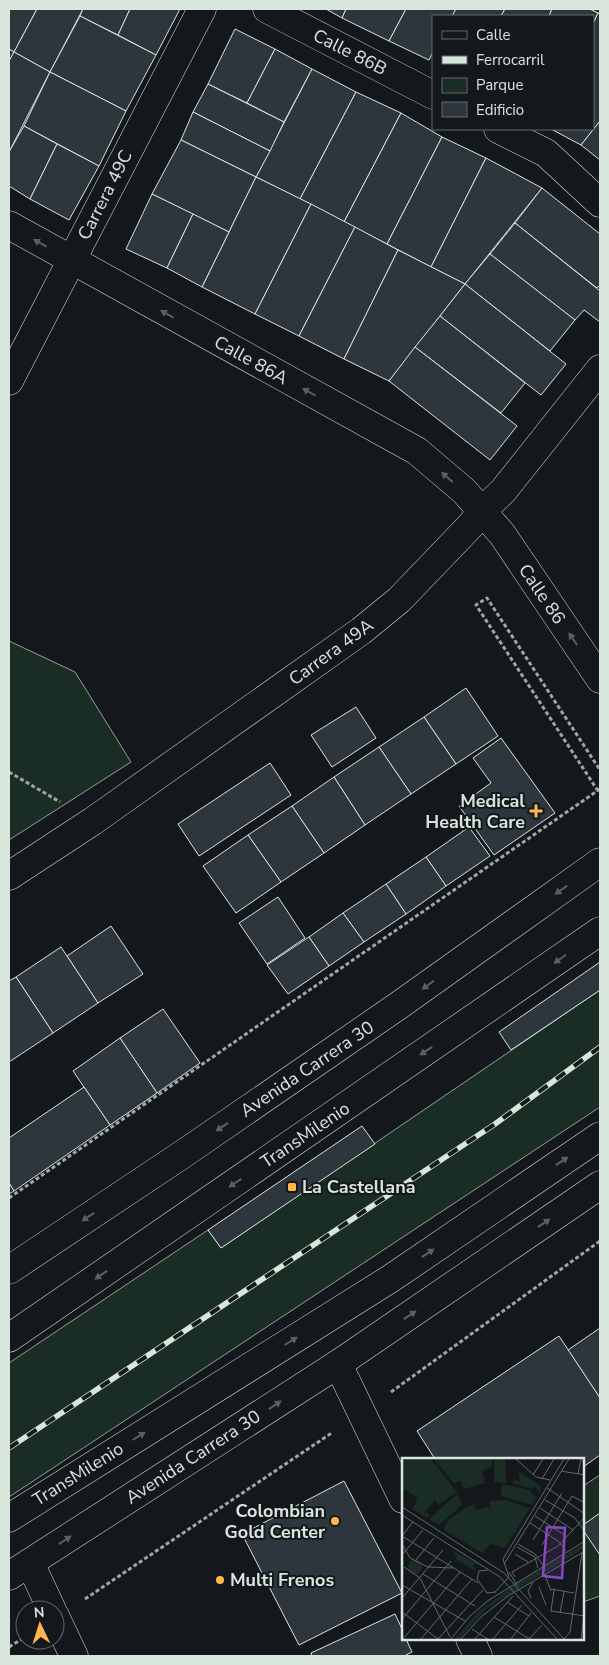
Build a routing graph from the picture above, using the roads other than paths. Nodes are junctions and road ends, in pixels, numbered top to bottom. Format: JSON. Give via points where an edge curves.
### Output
{"nodes":[{"id":1,"x":202,"y":9,"type":"edge"},
{"id":2,"x":267,"y":9,"type":"edge"},
{"id":3,"x":432,"y":94,"type":"edge"},
{"id":4,"x":500,"y":130,"type":"edge"},
{"id":5,"x":600,"y":203,"type":"edge"},
{"id":6,"x":9,"y":225,"type":"edge"},
{"id":7,"x":72,"y":261,"type":"junction"},
{"id":8,"x":600,"y":369,"type":"edge"},
{"id":9,"x":9,"y":381,"type":"edge"},
{"id":10,"x":482,"y":511,"type":"junction"},
{"id":11,"x":600,"y":679,"type":"edge"},
{"id":12,"x":600,"y":862,"type":"edge"},
{"id":13,"x":9,"y":876,"type":"edge"},
{"id":14,"x":600,"y":932,"type":"edge"},
{"id":15,"x":600,"y":1136,"type":"edge"},
{"id":16,"x":600,"y":1185,"type":"edge"},
{"id":17,"x":9,"y":1270,"type":"edge"},
{"id":18,"x":9,"y":1338,"type":"edge"},
{"id":19,"x":338,"y":1364,"type":"junction"},
{"id":20,"x":402,"y":1497,"type":"edge"},
{"id":21,"x":9,"y":1518,"type":"edge"},
{"id":22,"x":19,"y":1569,"type":"edge"},
{"id":23,"x":44,"y":1600,"type":"edge"},
{"id":24,"x":65,"y":1637,"type":"edge"},
{"id":25,"x":470,"y":1640,"type":"edge"},
{"id":26,"x":74,"y":1656,"type":"edge"},
{"id":27,"x":478,"y":1656,"type":"edge"}],
"edges":[{"from":1,"to":7,"type":"main road","name":"Carrera 49C"},
{"from":2,"to":3,"type":"main road","name":"Calle 86B"},
{"from":4,"to":5,"type":"main road","via":[[546,153]]},
{"from":7,"to":6,"type":"main road","name":"Calle 86A","one_way":true},
{"from":7,"to":9,"type":"main road","name":"Carrera 49C"},
{"from":10,"to":7,"type":"main road","name":"Calle 86A","one_way":true,"via":[[417,451]]},
{"from":8,"to":10,"type":"main road","name":"Carrera 49A","via":[[503,491]]},
{"from":11,"to":10,"type":"main road","name":"Calle 86","one_way":true,"via":[[502,534]]},
{"from":10,"to":13,"type":"main road","name":"Carrera 49A","via":[[399,600],[361,631],[93,821]]},
{"from":12,"to":17,"type":"main road","name":"Avenida Carrera 30","one_way":true,"via":[[398,1006]]},
{"from":14,"to":18,"type":"main road","name":"TransMilenio","one_way":true},
{"from":21,"to":15,"type":"main road","name":"TransMilenio","one_way":true,"via":[[390,1279]]},
{"from":19,"to":16,"type":"main road","name":"Avenida Carrera 30","one_way":true},
{"from":19,"to":20,"type":"main road"},
{"from":22,"to":19,"type":"main road","name":"Avenida Carrera 30","one_way":true},
{"from":22,"to":23,"type":"main road"},
{"from":24,"to":26,"type":"main road"},
{"from":25,"to":27,"type":"main road"}]}
